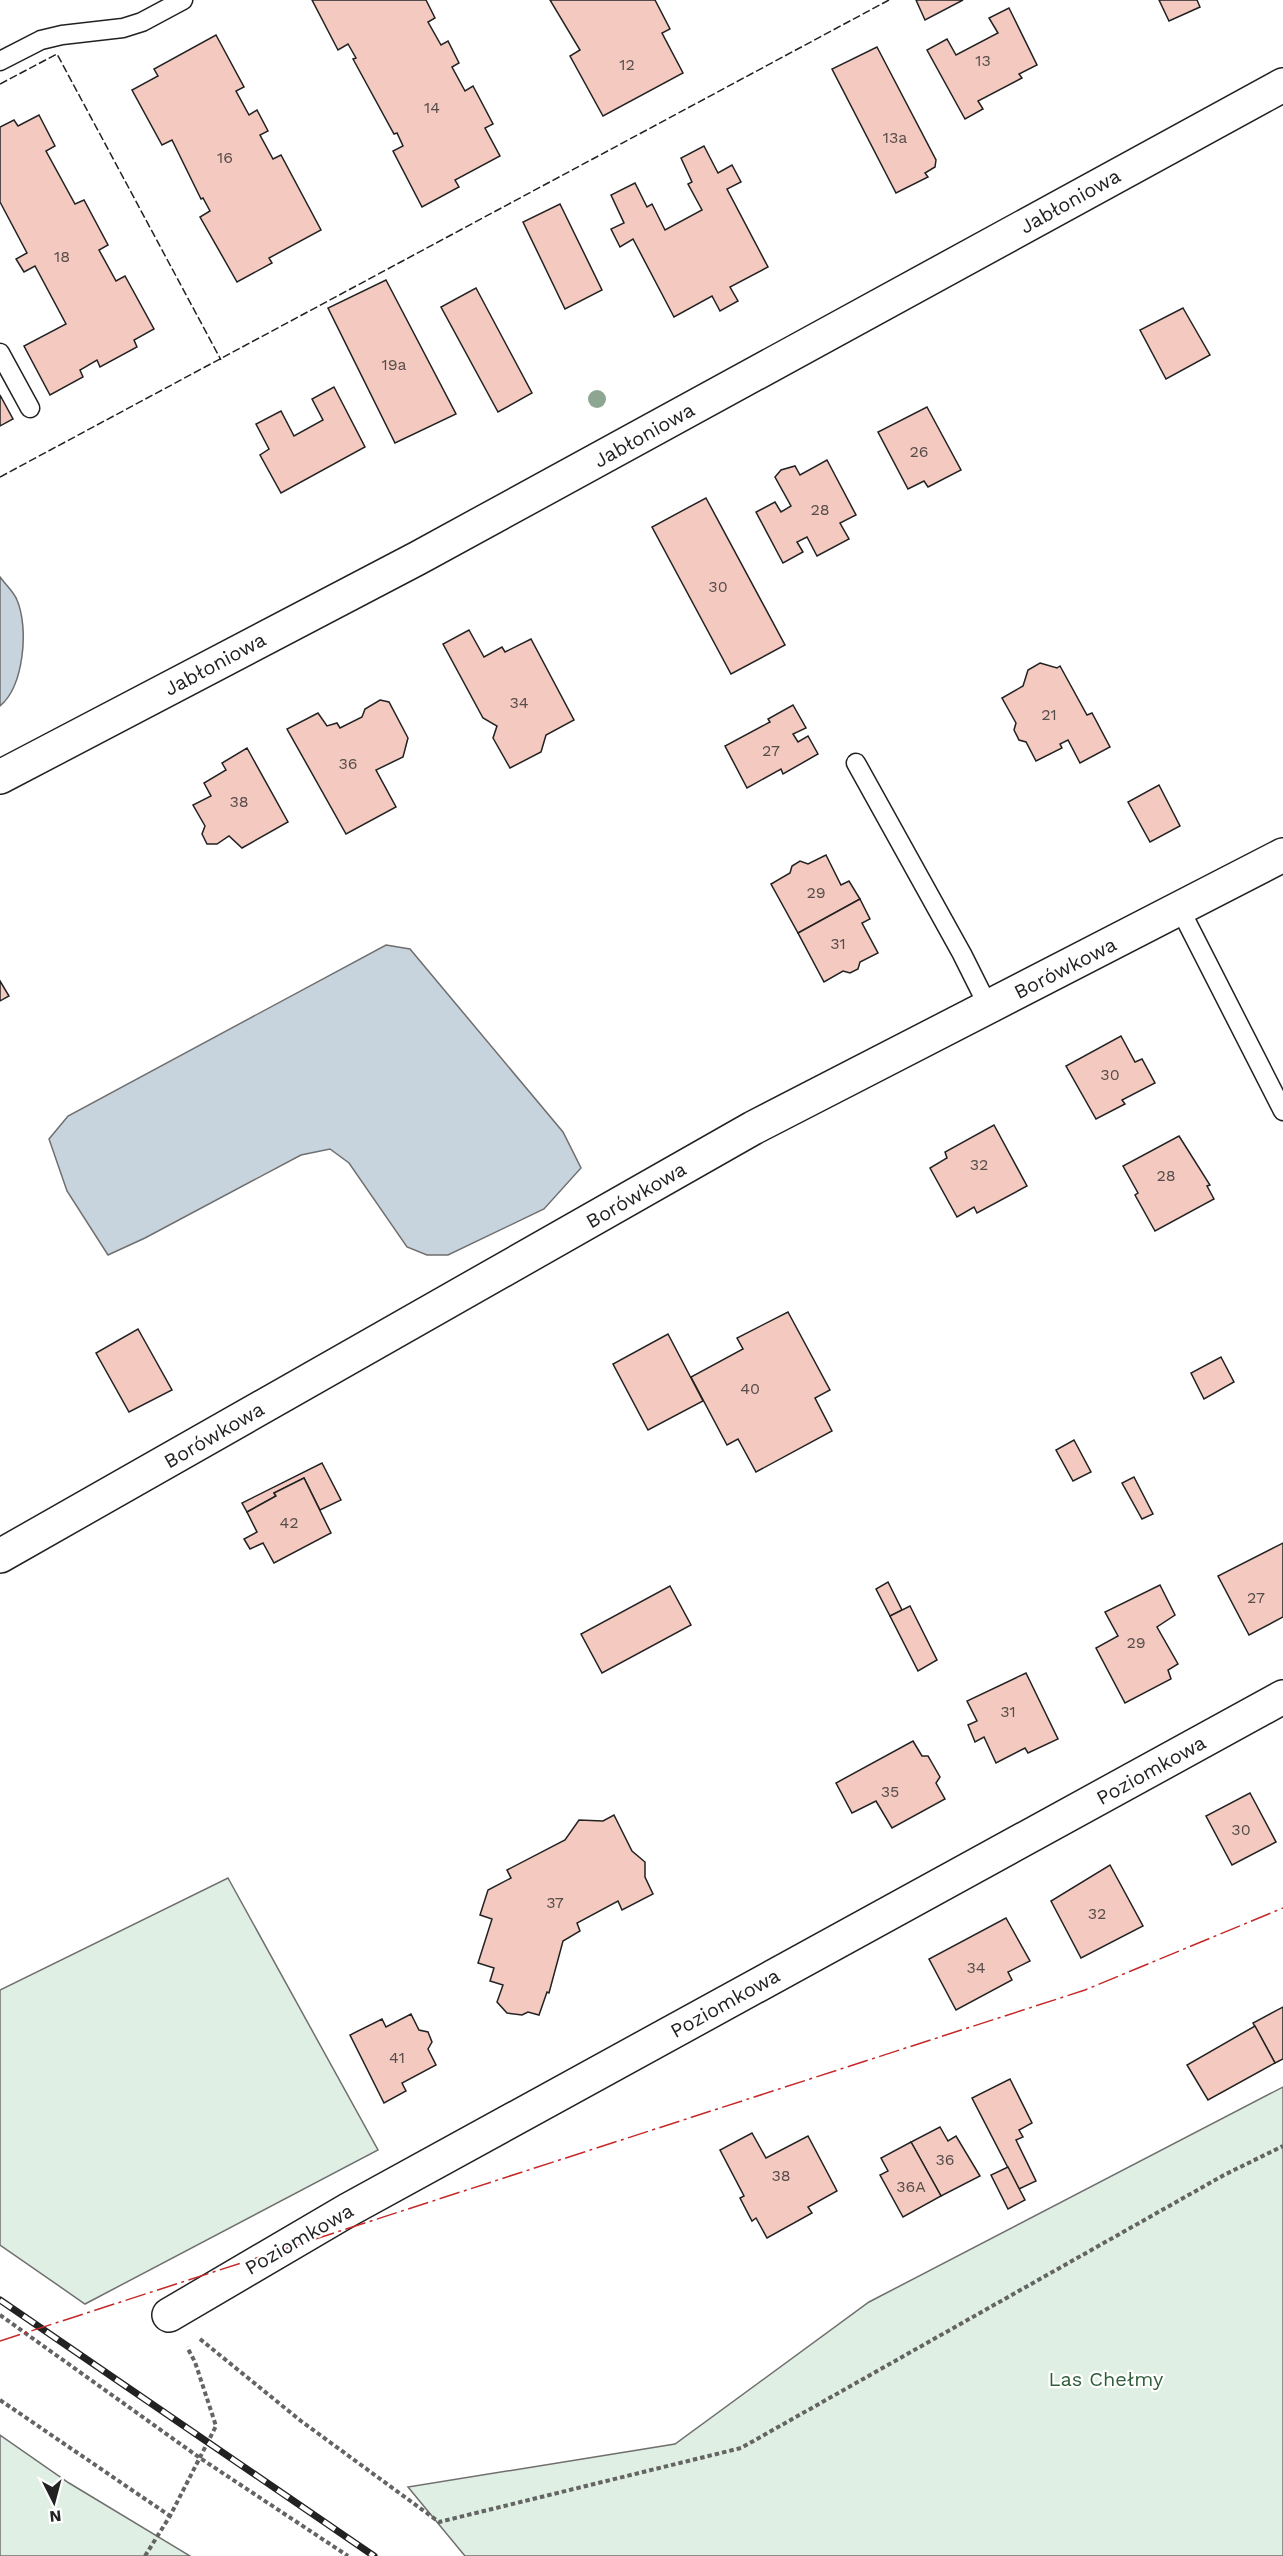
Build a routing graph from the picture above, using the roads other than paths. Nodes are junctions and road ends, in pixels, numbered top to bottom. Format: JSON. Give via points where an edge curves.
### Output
{"nodes":[{"id":1,"x":183,"y":0,"type":"edge"},
{"id":2,"x":0,"y":62,"type":"edge"},
{"id":3,"x":1283,"y":85,"type":"edge"},
{"id":4,"x":0,"y":353,"type":"edge"},
{"id":5,"x":30,"y":408,"type":"dead end"},
{"id":6,"x":856,"y":764,"type":"dead end"},
{"id":7,"x":0,"y":777,"type":"edge"},
{"id":8,"x":1283,"y":855,"type":"edge"},
{"id":9,"x":1180,"y":909,"type":"junction"},
{"id":10,"x":989,"y":1008,"type":"junction"},
{"id":11,"x":1283,"y":1111,"type":"edge"},
{"id":12,"x":0,"y":1556,"type":"edge"},
{"id":13,"x":1283,"y":1697,"type":"edge"},
{"id":14,"x":169,"y":2315,"type":"road end"}],
"edges":[{"from":1,"to":2,"type":"lane","via":[[142,22],[41,40]]},
{"from":3,"to":7,"type":"street","name":"Jabłoniowa","via":[[418,558]]},
{"from":4,"to":5,"type":"lane"},
{"from":6,"to":10,"type":"lane"},
{"from":8,"to":9,"type":"street","name":"Borówkowa"},
{"from":9,"to":10,"type":"street","name":"Borówkowa"},
{"from":9,"to":11,"type":"lane"},
{"from":10,"to":12,"type":"street","name":"Borówkowa","via":[[753,1128]]},
{"from":13,"to":14,"type":"street","name":"Poziomkowa","via":[[348,2210]]}]}
